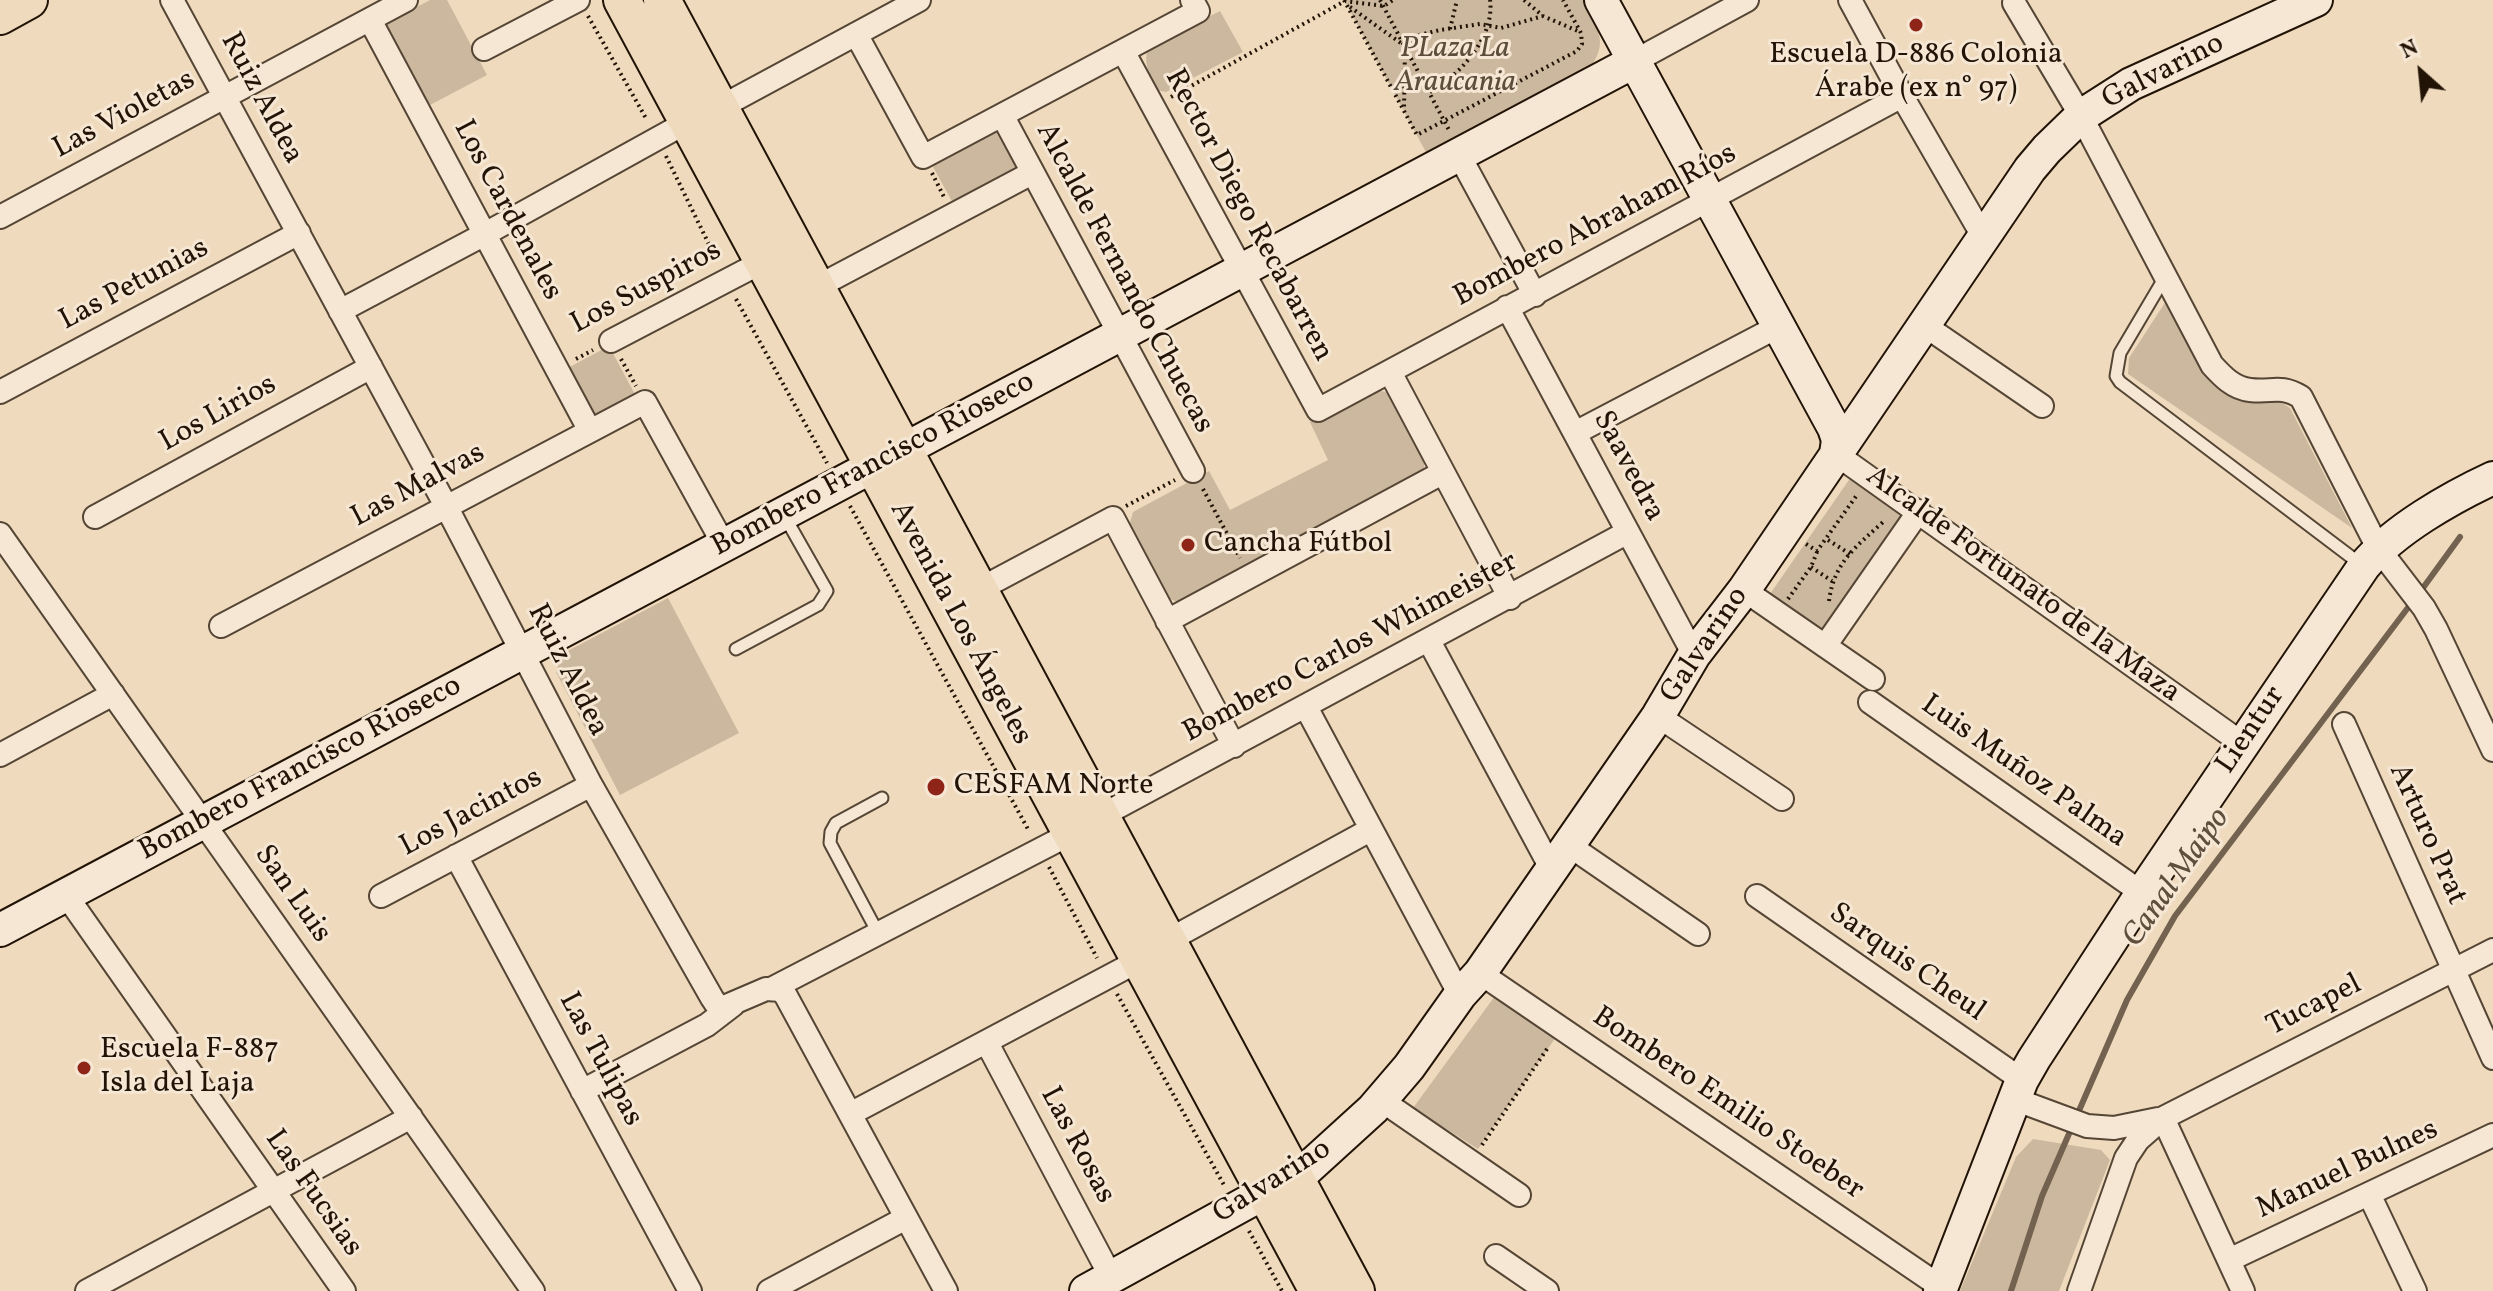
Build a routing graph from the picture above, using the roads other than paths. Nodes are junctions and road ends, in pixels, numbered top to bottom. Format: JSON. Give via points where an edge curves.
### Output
{"nodes":[{"id":1,"x":29,"y":0,"type":"edge"},
{"id":2,"x":172,"y":0,"type":"edge"},
{"id":3,"x":406,"y":0,"type":"edge"},
{"id":4,"x":622,"y":0,"type":"edge"},
{"id":5,"x":662,"y":0,"type":"edge"},
{"id":6,"x":919,"y":0,"type":"edge"},
{"id":7,"x":1601,"y":0,"type":"edge"},
{"id":8,"x":1747,"y":0,"type":"edge"},
{"id":9,"x":1850,"y":0,"type":"edge"},
{"id":10,"x":2316,"y":0,"type":"edge"},
{"id":11,"x":2014,"y":3,"type":"dead end"},
{"id":12,"x":1195,"y":5,"type":"edge"},
{"id":13,"x":582,"y":7,"type":"edge"},
{"id":14,"x":2278,"y":8,"type":"edge"},
{"id":15,"x":0,"y":16,"type":"edge"},
{"id":16,"x":370,"y":20,"type":"junction"},
{"id":17,"x":856,"y":34,"type":"junction"},
{"id":18,"x":484,"y":49,"type":"dead end"},
{"id":19,"x":1123,"y":51,"type":"junction"},
{"id":20,"x":1635,"y":61,"type":"junction"},
{"id":21,"x":224,"y":96,"type":"junction"},
{"id":22,"x":1902,"y":96,"type":"junction"},
{"id":23,"x":704,"y":114,"type":"junction"},
{"id":24,"x":1002,"y":115,"type":"junction"},
{"id":25,"x":2081,"y":116,"type":"junction"},
{"id":26,"x":1459,"y":155,"type":"junction"},
{"id":27,"x":1032,"y":173,"type":"junction"},
{"id":28,"x":1710,"y":201,"type":"junction"},
{"id":29,"x":0,"y":217,"type":"edge"},
{"id":30,"x":299,"y":233,"type":"junction"},
{"id":31,"x":485,"y":234,"type":"junction"},
{"id":32,"x":1984,"y":238,"type":"junction"},
{"id":33,"x":764,"y":261,"type":"junction"},
{"id":34,"x":1242,"y":270,"type":"junction"},
{"id":35,"x":2165,"y":277,"type":"junction"},
{"id":36,"x":815,"y":288,"type":"junction"},
{"id":37,"x":1535,"y":295,"type":"junction"},
{"id":38,"x":1507,"y":307,"type":"junction"},
{"id":39,"x":340,"y":311,"type":"junction"},
{"id":40,"x":1924,"y":325,"type":"junction"},
{"id":41,"x":1779,"y":326,"type":"junction"},
{"id":42,"x":1119,"y":335,"type":"junction"},
{"id":43,"x":611,"y":341,"type":"road end"},
{"id":44,"x":371,"y":367,"type":"junction"},
{"id":45,"x":1390,"y":372,"type":"junction"},
{"id":46,"x":0,"y":392,"type":"edge"},
{"id":47,"x":2042,"y":406,"type":"dead end"},
{"id":48,"x":1318,"y":410,"type":"joint"},
{"id":49,"x":1826,"y":413,"type":"junction"},
{"id":50,"x":1861,"y":417,"type":"junction"},
{"id":51,"x":590,"y":431,"type":"junction"},
{"id":52,"x":1575,"y":433,"type":"junction"},
{"id":53,"x":1836,"y":454,"type":"junction"},
{"id":54,"x":888,"y":458,"type":"junction"},
{"id":55,"x":1193,"y":471,"type":"road end"},
{"id":56,"x":1442,"y":473,"type":"junction"},
{"id":57,"x":2493,"y":478,"type":"edge"},
{"id":58,"x":446,"y":506,"type":"junction"},
{"id":59,"x":1919,"y":511,"type":"junction"},
{"id":60,"x":783,"y":514,"type":"junction"},
{"id":61,"x":95,"y":517,"type":"dead end"},
{"id":62,"x":1628,"y":532,"type":"junction"},
{"id":63,"x":0,"y":534,"type":"edge"},
{"id":64,"x":724,"y":545,"type":"junction"},
{"id":65,"x":2371,"y":557,"type":"junction"},
{"id":66,"x":980,"y":589,"type":"junction"},
{"id":67,"x":1744,"y":590,"type":"junction"},
{"id":68,"x":1510,"y":598,"type":"junction"},
{"id":69,"x":1167,"y":621,"type":"junction"},
{"id":70,"x":221,"y":626,"type":"dead end"},
{"id":71,"x":1429,"y":641,"type":"junction"},
{"id":72,"x":1825,"y":646,"type":"junction"},
{"id":73,"x":736,"y":649,"type":"dead end"},
{"id":74,"x":523,"y":652,"type":"junction"},
{"id":75,"x":1694,"y":655,"type":"junction"},
{"id":76,"x":113,"y":694,"type":"junction"},
{"id":77,"x":1306,"y":707,"type":"junction"},
{"id":78,"x":1658,"y":716,"type":"junction"},
{"id":79,"x":2344,"y":724,"type":"dead end"},
{"id":80,"x":2243,"y":744,"type":"junction"},
{"id":81,"x":1234,"y":746,"type":"junction"},
{"id":82,"x":2493,"y":750,"type":"edge"},
{"id":83,"x":0,"y":755,"type":"edge"},
{"id":84,"x":591,"y":785,"type":"junction"},
{"id":85,"x":882,"y":798,"type":"dead end"},
{"id":86,"x":1782,"y":799,"type":"dead end"},
{"id":87,"x":203,"y":822,"type":"junction"},
{"id":88,"x":1087,"y":825,"type":"junction"},
{"id":89,"x":1370,"y":830,"type":"junction"},
{"id":90,"x":456,"y":856,"type":"junction"},
{"id":91,"x":1560,"y":857,"type":"junction"},
{"id":92,"x":2142,"y":893,"type":"junction"},
{"id":93,"x":66,"y":895,"type":"junction"},
{"id":94,"x":381,"y":896,"type":"dead end"},
{"id":95,"x":1757,"y":896,"type":"dead end"},
{"id":96,"x":0,"y":930,"type":"edge"},
{"id":97,"x":878,"y":933,"type":"junction"},
{"id":98,"x":1698,"y":934,"type":"dead end"},
{"id":99,"x":1153,"y":950,"type":"junction"},
{"id":100,"x":2493,"y":950,"type":"edge"},
{"id":101,"x":2454,"y":970,"type":"junction"},
{"id":102,"x":1470,"y":984,"type":"junction"},
{"id":103,"x":773,"y":988,"type":"junction"},
{"id":104,"x":733,"y":1005,"type":"junction"},
{"id":105,"x":987,"y":1043,"type":"junction"},
{"id":106,"x":2493,"y":1058,"type":"edge"},
{"id":107,"x":2018,"y":1090,"type":"junction"},
{"id":108,"x":582,"y":1091,"type":"junction"},
{"id":109,"x":1381,"y":1100,"type":"junction"},
{"id":110,"x":850,"y":1114,"type":"junction"},
{"id":111,"x":411,"y":1117,"type":"junction"},
{"id":112,"x":2163,"y":1118,"type":"junction"},
{"id":113,"x":2493,"y":1135,"type":"edge"},
{"id":114,"x":273,"y":1190,"type":"junction"},
{"id":115,"x":1266,"y":1192,"type":"junction"},
{"id":116,"x":2369,"y":1194,"type":"junction"},
{"id":117,"x":1519,"y":1195,"type":"dead end"},
{"id":118,"x":906,"y":1218,"type":"junction"},
{"id":119,"x":1496,"y":1256,"type":"dead end"},
{"id":120,"x":2229,"y":1260,"type":"junction"},
{"id":121,"x":1099,"y":1284,"type":"edge"},
{"id":122,"x":1940,"y":1289,"type":"edge"},
{"id":123,"x":87,"y":1291,"type":"edge"},
{"id":124,"x":344,"y":1291,"type":"edge"},
{"id":125,"x":533,"y":1291,"type":"edge"},
{"id":126,"x":690,"y":1291,"type":"edge"},
{"id":127,"x":769,"y":1291,"type":"edge"},
{"id":128,"x":946,"y":1291,"type":"edge"},
{"id":129,"x":1318,"y":1291,"type":"edge"},
{"id":130,"x":1356,"y":1291,"type":"edge"},
{"id":131,"x":1547,"y":1291,"type":"edge"},
{"id":132,"x":2079,"y":1291,"type":"edge"},
{"id":133,"x":2243,"y":1291,"type":"edge"},
{"id":134,"x":2415,"y":1291,"type":"edge"}],
"edges":[{"from":1,"to":15,"type":"main road"},
{"from":2,"to":21,"type":"street","name":"Ruiz Aldea"},
{"from":3,"to":16,"type":"street","name":"Las Violetas"},
{"from":4,"to":23,"type":"main road","name":"Avenida Los Ángeles"},
{"from":5,"to":23,"type":"main road","name":"Avenida Los Ángeles"},
{"from":6,"to":17,"type":"street"},
{"from":7,"to":20,"type":"main road","name":"Alcalde Fortunato de la Maza"},
{"from":8,"to":20,"type":"street","name":"Bombero Francisco Rioseco"},
{"from":9,"to":22,"type":"street"},
{"from":10,"to":14,"type":"main road","name":"Galvarino"},
{"from":11,"to":25,"type":"street"},
{"from":12,"to":19,"type":"street"},
{"from":13,"to":18,"type":"street"},
{"from":14,"to":25,"type":"main road","name":"Galvarino","via":[[2131,84]]},
{"from":16,"to":21,"type":"street","name":"Las Violetas"},
{"from":16,"to":31,"type":"street","name":"Los Cardenales"},
{"from":17,"to":23,"type":"street"},
{"from":17,"to":24,"type":"street","via":[[923,157]]},
{"from":19,"to":24,"type":"street"},
{"from":19,"to":34,"type":"street","name":"Rector Diego Recabarren"},
{"from":20,"to":26,"type":"main road","name":"Bombero Francisco Rioseco"},
{"from":20,"to":28,"type":"main road","name":"Alcalde Fortunato de la Maza"},
{"from":21,"to":29,"type":"street","name":"Las Violetas"},
{"from":21,"to":30,"type":"street","name":"Ruiz Aldea"},
{"from":22,"to":28,"type":"street","name":"Bombero Abraham Ríos"},
{"from":22,"to":32,"type":"street"},
{"from":23,"to":31,"type":"street"},
{"from":23,"to":33,"type":"main road","name":"Avenida Los Ángeles"},
{"from":23,"to":36,"type":"main road","name":"Avenida Los Ángeles"},
{"from":24,"to":27,"type":"street","name":"Alcalde Fernando Chuecas"},
{"from":25,"to":32,"type":"main road","name":"Galvarino","via":[[2030,169]]},
{"from":25,"to":35,"type":"street"},
{"from":26,"to":34,"type":"main road","name":"Bombero Francisco Rioseco"},
{"from":26,"to":37,"type":"street"},
{"from":27,"to":36,"type":"street"},
{"from":27,"to":42,"type":"street","name":"Alcalde Fernando Chuecas"},
{"from":28,"to":37,"type":"street","name":"Bombero Abraham Ríos"},
{"from":28,"to":41,"type":"main road","name":"Alcalde Fortunato de la Maza"},
{"from":30,"to":39,"type":"street","name":"Ruiz Aldea"},
{"from":30,"to":46,"type":"street","name":"Las Petunias"},
{"from":31,"to":39,"type":"street"},
{"from":31,"to":51,"type":"street","name":"Los Cardenales"},
{"from":32,"to":40,"type":"main road","name":"Galvarino"},
{"from":33,"to":43,"type":"street","name":"Los Suspiros"},
{"from":33,"to":54,"type":"main road","name":"Avenida Los Ángeles"},
{"from":34,"to":42,"type":"main road","name":"Bombero Francisco Rioseco"},
{"from":34,"to":48,"type":"street","name":"Rector Diego Recabarren"},
{"from":35,"to":65,"type":"street","via":[[2212,365],[2227,382],[2249,391],[2287,388],[2301,397]]},
{"from":35,"to":65,"type":"lane","via":[[2120,353],[2120,382]]},
{"from":36,"to":54,"type":"main road","name":"Avenida Los Ángeles"},
{"from":37,"to":38,"type":"street","name":"Bombero Abraham Ríos"},
{"from":38,"to":45,"type":"street","name":"Bombero Abraham Ríos"},
{"from":38,"to":52,"type":"street","name":"Saavedra"},
{"from":39,"to":44,"type":"street","name":"Ruiz Aldea"},
{"from":40,"to":47,"type":"street"},
{"from":40,"to":50,"type":"main road","name":"Galvarino"},
{"from":41,"to":49,"type":"main road","name":"Alcalde Fortunato de la Maza"},
{"from":41,"to":52,"type":"street"},
{"from":42,"to":54,"type":"main road","name":"Bombero Francisco Rioseco"},
{"from":42,"to":55,"type":"street","name":"Alcalde Fernando Chuecas"},
{"from":44,"to":58,"type":"street","name":"Ruiz Aldea"},
{"from":44,"to":61,"type":"street","name":"Los Lirios"},
{"from":45,"to":48,"type":"street","name":"Bombero Abraham Ríos"},
{"from":45,"to":56,"type":"street"},
{"from":49,"to":50,"type":"main road","name":"Alcalde Fortunato de la Maza","via":[[1843,428]]},
{"from":49,"to":53,"type":"main road","name":"Alcalde Fortunato de la Maza","via":[[1838,440]]},
{"from":50,"to":53,"type":"main road","name":"Galvarino"},
{"from":51,"to":58,"type":"street","name":"Las Malvas"},
{"from":51,"to":64,"type":"street","name":"Las Malvas","via":[[645,402]]},
{"from":52,"to":62,"type":"street","name":"Saavedra"},
{"from":53,"to":59,"type":"street","name":"Alcalde Fortunato de la Maza"},
{"from":53,"to":67,"type":"main road","name":"Galvarino"},
{"from":54,"to":60,"type":"main road","name":"Bombero Francisco Rioseco"},
{"from":54,"to":66,"type":"main road","name":"Avenida Los Ángeles"},
{"from":54,"to":88,"type":"main road","name":"Avenida Los Ángeles"},
{"from":56,"to":68,"type":"street"},
{"from":56,"to":69,"type":"street"},
{"from":57,"to":65,"type":"main road","name":"Lientur"},
{"from":58,"to":70,"type":"street","name":"Las Malvas"},
{"from":58,"to":74,"type":"street","name":"Ruiz Aldea"},
{"from":59,"to":72,"type":"street"},
{"from":59,"to":80,"type":"street","name":"Alcalde Fortunato de la Maza"},
{"from":60,"to":64,"type":"main road","name":"Bombero Francisco Rioseco"},
{"from":60,"to":73,"type":"lane","via":[[827,591],[818,605]]},
{"from":62,"to":68,"type":"street","name":"Bombero Carlos Whimeister"},
{"from":62,"to":75,"type":"street","name":"Saavedra"},
{"from":63,"to":76,"type":"street","name":"San Luis"},
{"from":64,"to":74,"type":"main road","name":"Bombero Francisco Rioseco"},
{"from":65,"to":80,"type":"main road","name":"Lientur"},
{"from":65,"to":82,"type":"street","via":[[2402,580],[2424,608]]},
{"from":66,"to":69,"type":"street","via":[[1113,518]]},
{"from":66,"to":88,"type":"main road","name":"Avenida Los Ángeles"},
{"from":67,"to":72,"type":"street","name":"Luis Muñoz Palma"},
{"from":67,"to":75,"type":"main road","name":"Galvarino"},
{"from":68,"to":71,"type":"street","name":"Bombero Carlos Whimeister"},
{"from":69,"to":81,"type":"street"},
{"from":71,"to":77,"type":"street","name":"Bombero Carlos Whimeister"},
{"from":71,"to":91,"type":"street"},
{"from":72,"to":92,"type":"street","name":"Luis Muñoz Palma","via":[[1871,690]]},
{"from":74,"to":84,"type":"street","name":"Ruiz Aldea"},
{"from":74,"to":87,"type":"main road","name":"Bombero Francisco Rioseco"},
{"from":75,"to":78,"type":"main road","name":"Galvarino"},
{"from":76,"to":83,"type":"street"},
{"from":76,"to":87,"type":"street","name":"San Luis"},
{"from":77,"to":81,"type":"street","name":"Bombero Carlos Whimeister"},
{"from":77,"to":89,"type":"street","name":"Bombero Emilio Stoeber"},
{"from":78,"to":86,"type":"street"},
{"from":78,"to":91,"type":"main road","name":"Galvarino"},
{"from":79,"to":101,"type":"street","name":"Arturo Prat"},
{"from":80,"to":92,"type":"main road","name":"Lientur"},
{"from":81,"to":88,"type":"street","name":"Bombero Carlos Whimeister"},
{"from":84,"to":90,"type":"street","name":"Los Jacintos"},
{"from":84,"to":104,"type":"street","name":"Ruiz Aldea","via":[[712,998],[724,1007]]},
{"from":85,"to":97,"type":"lane","via":[[836,823],[830,843]]},
{"from":87,"to":93,"type":"main road","name":"Bombero Francisco Rioseco"},
{"from":87,"to":111,"type":"street","name":"San Luis"},
{"from":88,"to":97,"type":"street","name":"Bombero Carlos Whimeister"},
{"from":88,"to":99,"type":"main road","name":"Avenida Los Ángeles"},
{"from":89,"to":99,"type":"street"},
{"from":89,"to":102,"type":"street","name":"Bombero Emilio Stoeber"},
{"from":90,"to":94,"type":"street","name":"Los Jacintos"},
{"from":90,"to":108,"type":"street","name":"Las Tulipas"},
{"from":91,"to":98,"type":"street"},
{"from":91,"to":102,"type":"main road","name":"Galvarino"},
{"from":92,"to":107,"type":"main road","name":"Lientur"},
{"from":93,"to":96,"type":"main road","name":"Bombero Francisco Rioseco"},
{"from":93,"to":114,"type":"street","name":"Las Fucsias"},
{"from":95,"to":107,"type":"street","name":"Sarquis Cheul"},
{"from":97,"to":103,"type":"street","name":"Bombero Carlos Whimeister"},
{"from":99,"to":105,"type":"street"},
{"from":99,"to":115,"type":"main road","name":"Avenida Los Ángeles"},
{"from":100,"to":101,"type":"street","name":"Tucapel"},
{"from":101,"to":106,"type":"street","name":"Arturo Prat"},
{"from":101,"to":112,"type":"street","name":"Tucapel"},
{"from":102,"to":109,"type":"main road","name":"Galvarino"},
{"from":102,"to":122,"type":"street","name":"Bombero Emilio Stoeber","via":[[1562,1028]]},
{"from":103,"to":104,"type":"street"},
{"from":103,"to":110,"type":"street","via":[[786,996]]},
{"from":104,"to":108,"type":"street","via":[[707,1025]]},
{"from":105,"to":110,"type":"street"},
{"from":105,"to":121,"type":"street","name":"Las Rosas"},
{"from":107,"to":112,"type":"street","name":"Tucapel","via":[[2076,1122],[2114,1128]]},
{"from":107,"to":122,"type":"main road","name":"Lientur"},
{"from":108,"to":126,"type":"street","name":"Las Tulipas"},
{"from":109,"to":115,"type":"main road","name":"Galvarino","via":[[1336,1145]]},
{"from":109,"to":117,"type":"street"},
{"from":110,"to":118,"type":"street"},
{"from":111,"to":114,"type":"street"},
{"from":111,"to":125,"type":"street","name":"San Luis"},
{"from":112,"to":120,"type":"street"},
{"from":112,"to":132,"type":"street","name":"Tucapel","via":[[2126,1158]]},
{"from":113,"to":116,"type":"street","name":"Manuel Bulnes"},
{"from":114,"to":123,"type":"street"},
{"from":114,"to":124,"type":"street","name":"Las Fucsias"},
{"from":115,"to":121,"type":"main road","name":"Galvarino"},
{"from":115,"to":129,"type":"main road","name":"Avenida Los Ángeles"},
{"from":115,"to":130,"type":"main road","name":"Avenida Los Ángeles"},
{"from":116,"to":120,"type":"street","name":"Manuel Bulnes"},
{"from":116,"to":134,"type":"street"},
{"from":118,"to":127,"type":"street"},
{"from":118,"to":128,"type":"street"},
{"from":119,"to":131,"type":"street"},
{"from":120,"to":133,"type":"street"}]}
